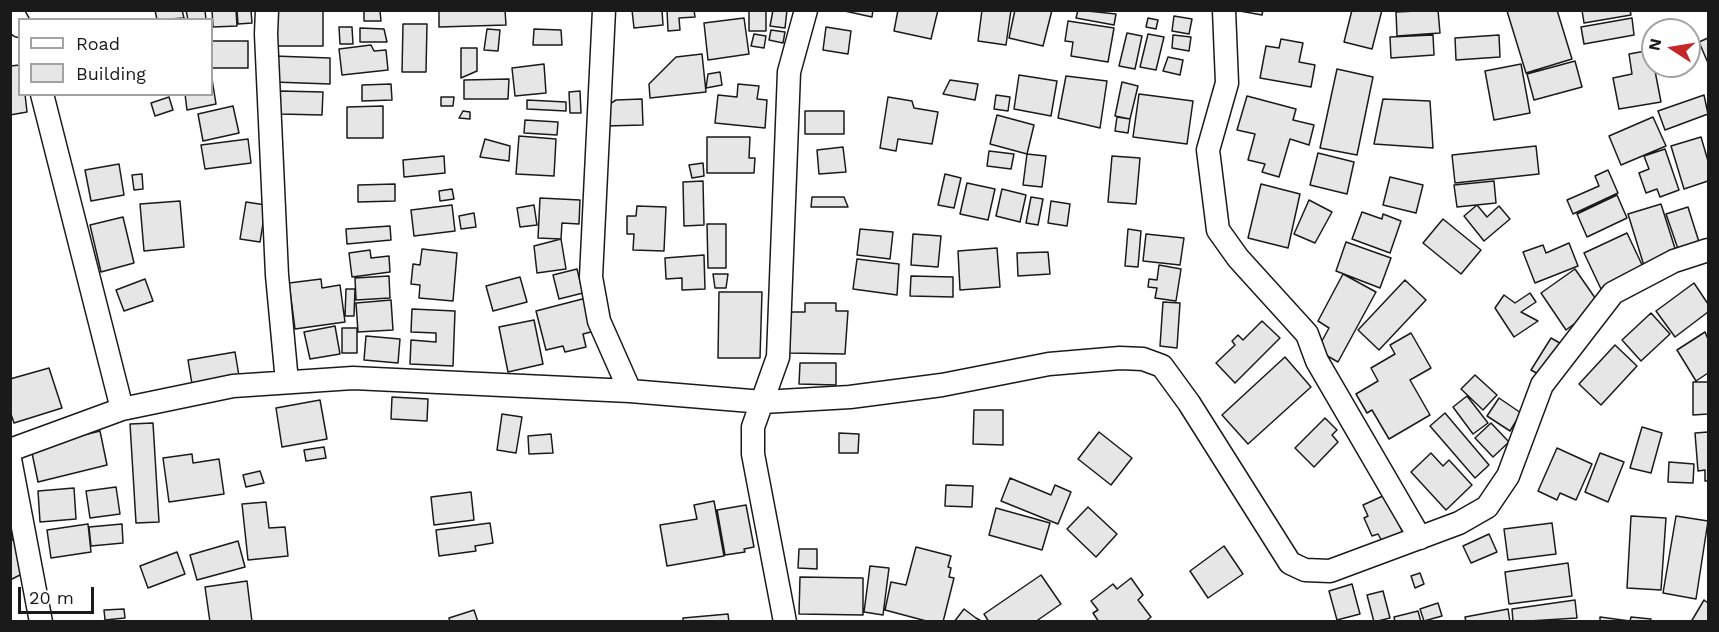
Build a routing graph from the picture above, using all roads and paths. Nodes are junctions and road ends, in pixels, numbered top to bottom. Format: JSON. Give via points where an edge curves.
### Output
{"nodes":[{"id":1,"x":267,"y":10,"type":"edge"},
{"id":2,"x":604,"y":10,"type":"edge"},
{"id":3,"x":806,"y":10,"type":"edge"},
{"id":4,"x":1224,"y":10,"type":"edge"},
{"id":5,"x":43,"y":96,"type":"edge"},
{"id":6,"x":1708,"y":250,"type":"edge"},
{"id":7,"x":287,"y":382,"type":"junction"},
{"id":8,"x":630,"y":391,"type":"junction"},
{"id":9,"x":763,"y":402,"type":"junction"},
{"id":10,"x":122,"y":409,"type":"junction"},
{"id":11,"x":10,"y":450,"type":"edge"},
{"id":12,"x":10,"y":459,"type":"edge"},
{"id":13,"x":1420,"y":538,"type":"junction"},
{"id":14,"x":40,"y":621,"type":"edge"},
{"id":15,"x":785,"y":621,"type":"edge"}],
"edges":[{"from":1,"to":7,"type":"street","via":[[277,275]]},
{"from":2,"to":8,"type":"street","via":[[591,277],[599,321]]},
{"from":3,"to":9,"type":"street","via":[[789,72],[778,357]]},
{"from":4,"to":13,"type":"street","via":[[1227,83],[1208,150],[1218,230],[1238,258],[1307,334],[1317,361]]},
{"from":5,"to":10,"type":"street"},
{"from":6,"to":13,"type":"street","via":[[1674,261],[1613,293],[1542,385],[1508,476],[1487,507],[1460,523]]},
{"from":7,"to":8,"type":"street","via":[[353,378]]},
{"from":7,"to":10,"type":"street","via":[[233,386]]},
{"from":8,"to":9,"type":"street"},
{"from":9,"to":13,"type":"street","via":[[896,391],[1049,364],[1143,359],[1162,366],[1176,385],[1290,563],[1305,570],[1330,571]]},
{"from":9,"to":15,"type":"street","via":[[753,427],[753,454]]},
{"from":10,"to":11,"type":"street"},
{"from":12,"to":14,"type":"street"}]}
